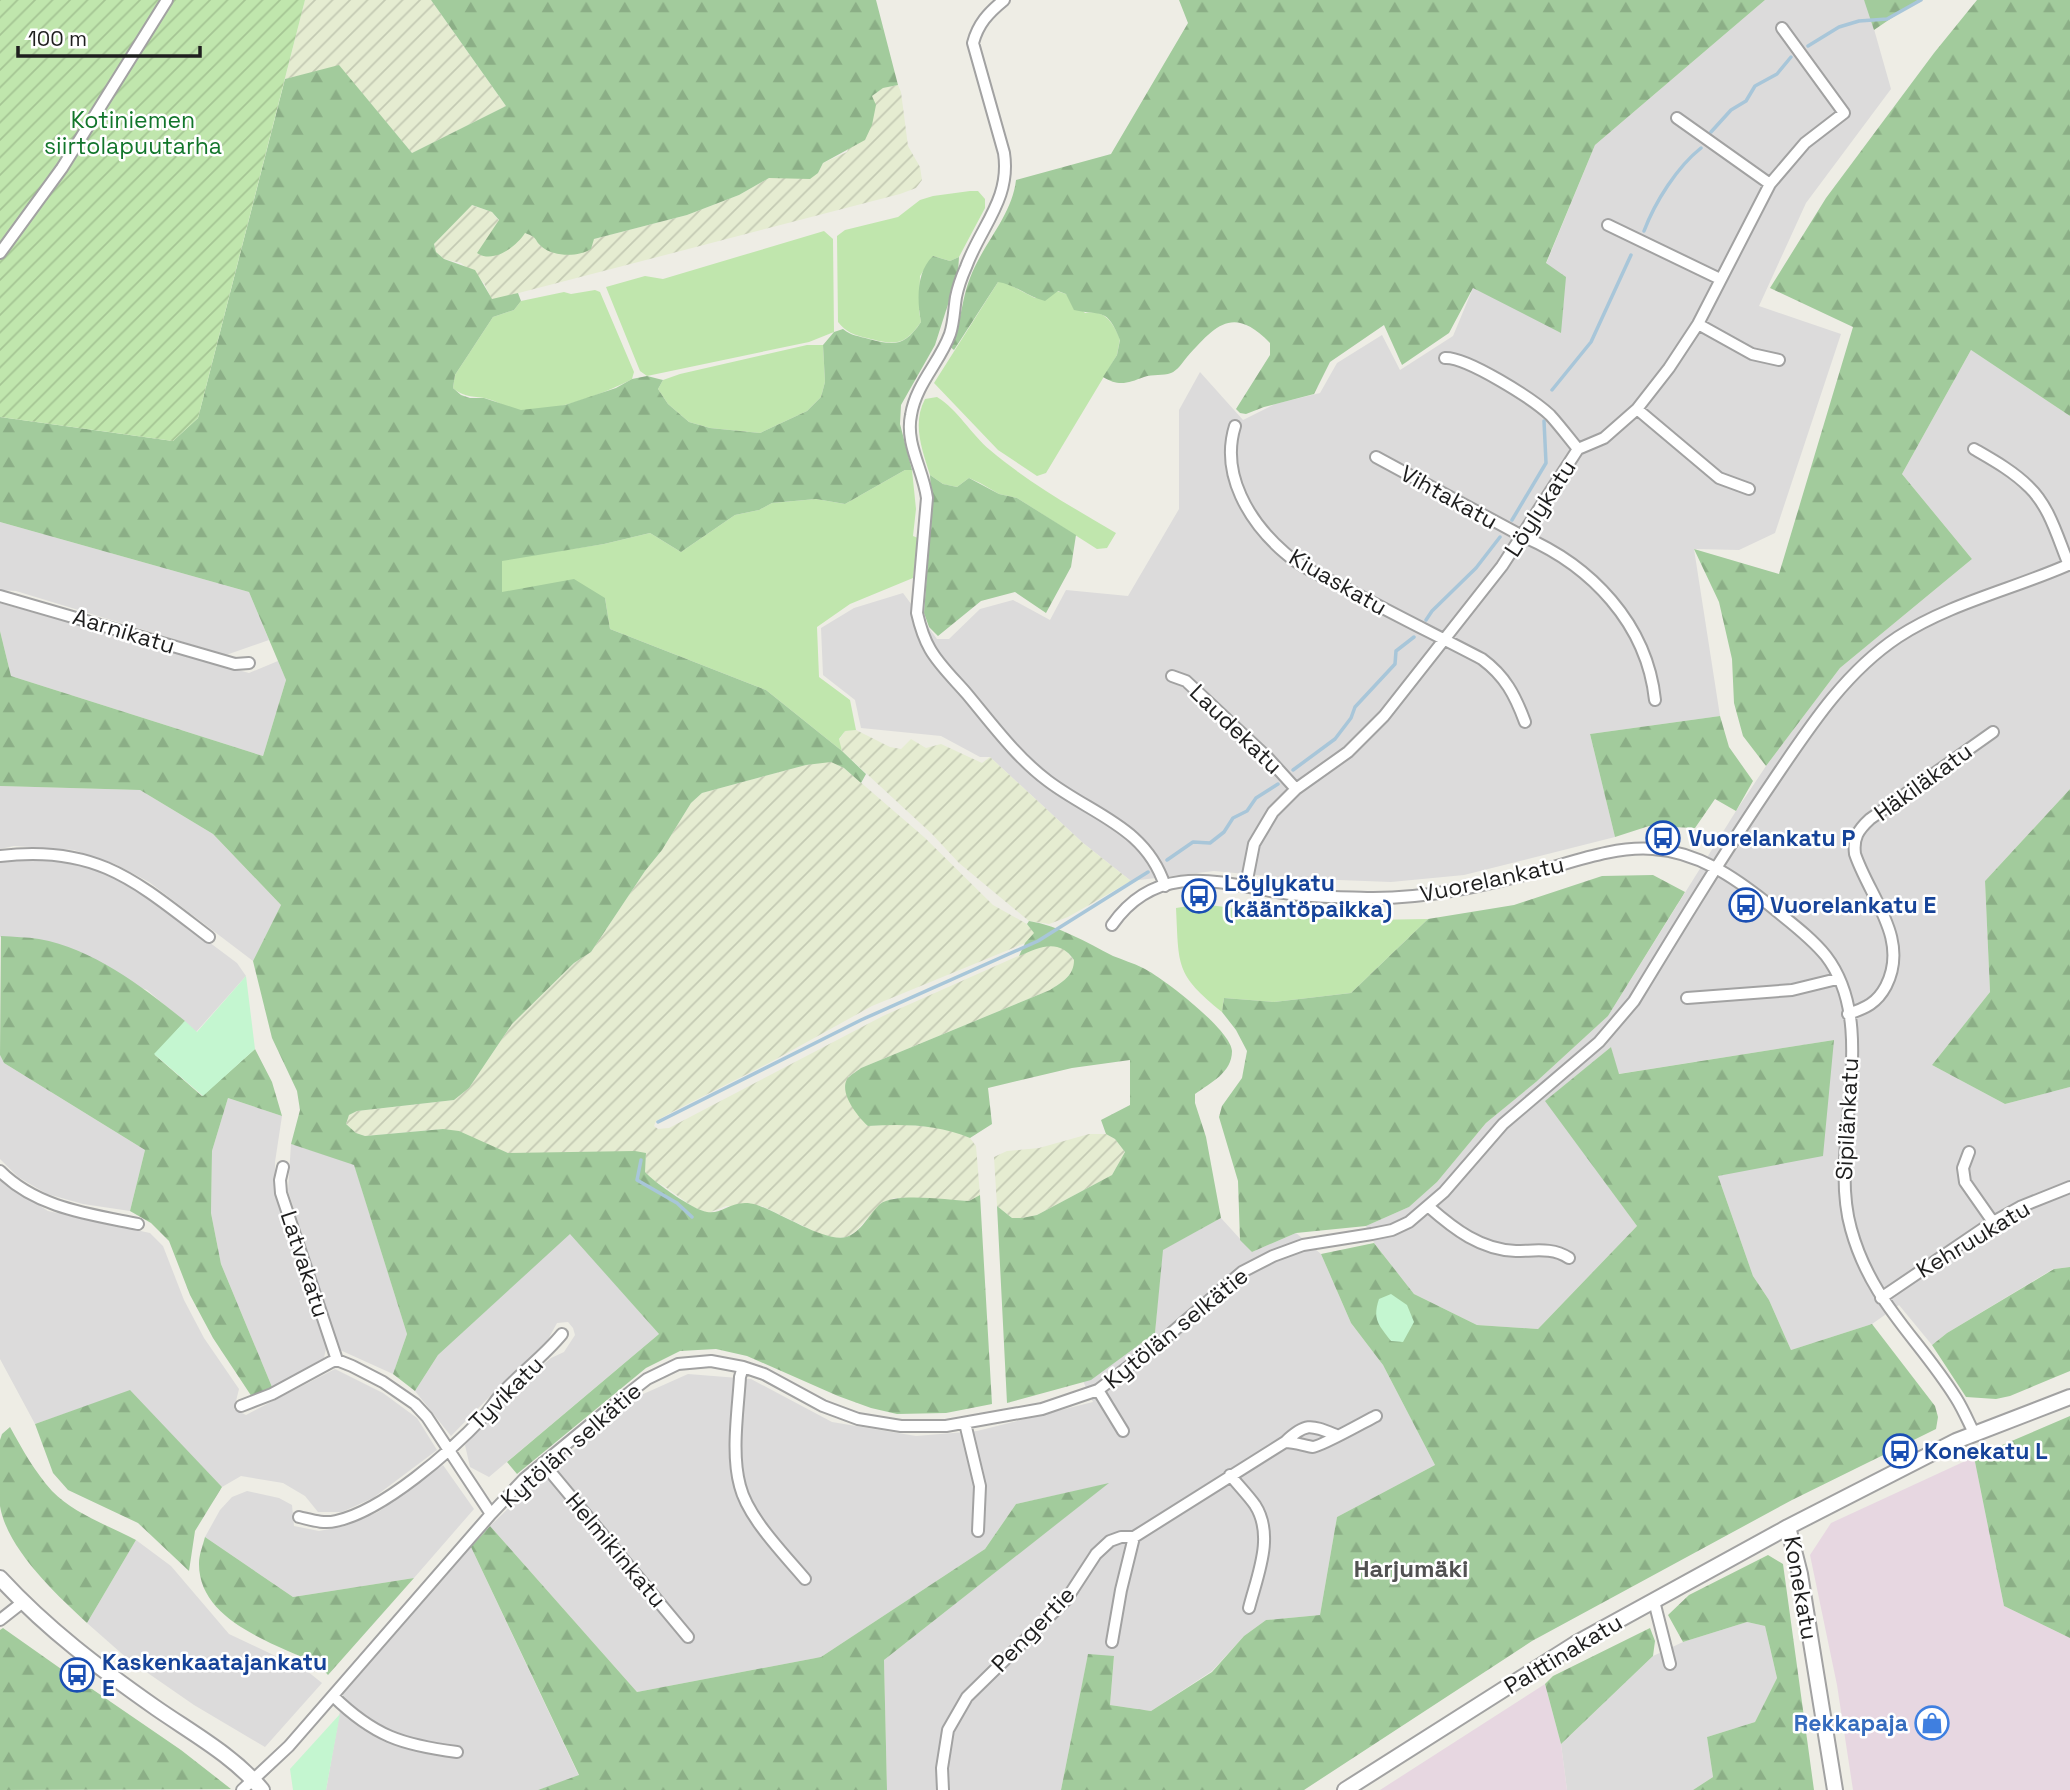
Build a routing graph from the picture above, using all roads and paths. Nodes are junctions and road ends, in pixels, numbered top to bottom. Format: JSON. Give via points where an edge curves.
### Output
{"nodes":[{"id":1,"x":167,"y":0,"type":"edge"},
{"id":2,"x":1004,"y":0,"type":"edge"},
{"id":3,"x":1782,"y":28,"type":"dead end"},
{"id":4,"x":1677,"y":118,"type":"dead end"},
{"id":5,"x":1770,"y":184,"type":"junction"},
{"id":6,"x":1608,"y":225,"type":"dead end"},
{"id":7,"x":0,"y":253,"type":"edge"},
{"id":8,"x":1720,"y":279,"type":"junction"},
{"id":9,"x":1698,"y":324,"type":"junction"},
{"id":10,"x":1445,"y":358,"type":"dead end"},
{"id":11,"x":1779,"y":360,"type":"dead end"},
{"id":12,"x":1637,"y":409,"type":"junction"},
{"id":13,"x":1235,"y":426,"type":"dead end"},
{"id":14,"x":1578,"y":449,"type":"junction"},
{"id":15,"x":1975,"y":449,"type":"dead end"},
{"id":16,"x":1376,"y":457,"type":"dead end"},
{"id":17,"x":1749,"y":489,"type":"dead end"},
{"id":18,"x":1522,"y":536,"type":"junction"},
{"id":19,"x":2070,"y":565,"type":"edge"},
{"id":20,"x":0,"y":596,"type":"edge"},
{"id":21,"x":1444,"y":641,"type":"junction"},
{"id":22,"x":249,"y":663,"type":"dead end"},
{"id":23,"x":1172,"y":676,"type":"dead end"},
{"id":24,"x":1655,"y":700,"type":"dead end"},
{"id":25,"x":1525,"y":722,"type":"dead end"},
{"id":26,"x":1993,"y":732,"type":"dead end"},
{"id":27,"x":1296,"y":789,"type":"junction"},
{"id":28,"x":0,"y":856,"type":"edge"},
{"id":29,"x":1716,"y":867,"type":"junction"},
{"id":30,"x":1246,"y":885,"type":"junction"},
{"id":31,"x":1165,"y":886,"type":"junction"},
{"id":32,"x":1112,"y":925,"type":"dead end"},
{"id":33,"x":209,"y":937,"type":"dead end"},
{"id":34,"x":1837,"y":979,"type":"junction"},
{"id":35,"x":1686,"y":998,"type":"dead end"},
{"id":36,"x":1849,"y":1014,"type":"junction"},
{"id":37,"x":1969,"y":1152,"type":"dead end"},
{"id":38,"x":283,"y":1167,"type":"dead end"},
{"id":39,"x":0,"y":1171,"type":"edge"},
{"id":40,"x":2070,"y":1187,"type":"edge"},
{"id":41,"x":1429,"y":1207,"type":"junction"},
{"id":42,"x":1993,"y":1222,"type":"junction"},
{"id":43,"x":138,"y":1224,"type":"dead end"},
{"id":44,"x":1569,"y":1258,"type":"dead end"},
{"id":45,"x":1881,"y":1298,"type":"junction"},
{"id":46,"x":562,"y":1334,"type":"dead end"},
{"id":47,"x":337,"y":1360,"type":"junction"},
{"id":48,"x":743,"y":1367,"type":"junction"},
{"id":49,"x":1098,"y":1390,"type":"junction"},
{"id":50,"x":2070,"y":1397,"type":"edge"},
{"id":51,"x":241,"y":1406,"type":"dead end"},
{"id":52,"x":1376,"y":1416,"type":"dead end"},
{"id":53,"x":965,"y":1423,"type":"junction"},
{"id":54,"x":1123,"y":1431,"type":"dead end"},
{"id":55,"x":1974,"y":1433,"type":"junction"},
{"id":56,"x":1336,"y":1435,"type":"junction"},
{"id":57,"x":1285,"y":1442,"type":"junction"},
{"id":58,"x":450,"y":1451,"type":"junction"},
{"id":59,"x":543,"y":1463,"type":"junction"},
{"id":60,"x":1230,"y":1475,"type":"junction"},
{"id":61,"x":491,"y":1514,"type":"junction"},
{"id":62,"x":299,"y":1517,"type":"dead end"},
{"id":63,"x":1787,"y":1527,"type":"junction"},
{"id":64,"x":978,"y":1531,"type":"dead end"},
{"id":65,"x":1133,"y":1537,"type":"junction"},
{"id":66,"x":0,"y":1577,"type":"edge"},
{"id":67,"x":805,"y":1579,"type":"dead end"},
{"id":68,"x":1654,"y":1601,"type":"junction"},
{"id":69,"x":23,"y":1602,"type":"junction"},
{"id":70,"x":1249,"y":1608,"type":"dead end"},
{"id":71,"x":0,"y":1620,"type":"edge"},
{"id":72,"x":688,"y":1637,"type":"dead end"},
{"id":73,"x":1112,"y":1642,"type":"dead end"},
{"id":74,"x":1670,"y":1664,"type":"dead end"},
{"id":75,"x":333,"y":1696,"type":"junction"},
{"id":76,"x":457,"y":1752,"type":"dead end"},
{"id":77,"x":253,"y":1787,"type":"edge"},
{"id":78,"x":943,"y":1790,"type":"edge"},
{"id":79,"x":1345,"y":1790,"type":"edge"},
{"id":80,"x":1835,"y":1790,"type":"edge"}],
"edges":[{"from":1,"to":7,"type":"street","via":[[62,168]]},
{"from":2,"to":31,"type":"street","via":[[985,17],[973,43],[1004,153],[1004,187],[956,294],[951,332],[910,416],[908,434],[927,498],[917,613],[930,650],[1012,746],[1047,780],[1139,841],[1160,869]]},
{"from":3,"to":5,"type":"street","name":"Löylykatu","via":[[1844,113],[1805,143]]},
{"from":4,"to":5,"type":"street"},
{"from":5,"to":8,"type":"street","name":"Löylykatu"},
{"from":6,"to":8,"type":"street"},
{"from":8,"to":9,"type":"street","name":"Löylykatu"},
{"from":9,"to":11,"type":"street","via":[[1752,354]]},
{"from":9,"to":12,"type":"street","name":"Löylykatu"},
{"from":10,"to":14,"type":"street","via":[[1462,360],[1538,405]]},
{"from":12,"to":14,"type":"street","name":"Löylykatu","via":[[1604,438]]},
{"from":12,"to":17,"type":"street","via":[[1719,478]]},
{"from":13,"to":21,"type":"street","name":"Kiuaskatu","via":[[1230,452],[1238,492],[1276,544],[1298,562]]},
{"from":14,"to":18,"type":"street","name":"Löylykatu"},
{"from":15,"to":19,"type":"street","via":[[2030,487],[2042,502]]},
{"from":16,"to":18,"type":"street","name":"Vihtakatu"},
{"from":18,"to":21,"type":"street","name":"Löylykatu"},
{"from":18,"to":24,"type":"street","name":"Vihtakatu","via":[[1577,566],[1600,586],[1644,651]]},
{"from":19,"to":29,"type":"street","name":"Kytölän selkätie","via":[[1922,623],[1871,658],[1824,707]]},
{"from":20,"to":22,"type":"street","name":"Aarnikatu","via":[[235,664]]},
{"from":21,"to":25,"type":"street","name":"Kiuaskatu","via":[[1494,668],[1513,690]]},
{"from":21,"to":27,"type":"street","name":"Löylykatu","via":[[1366,736]]},
{"from":23,"to":27,"type":"street","name":"Laudekatu","via":[[1186,681]]},
{"from":26,"to":36,"type":"street","name":"Häkiläkatu","via":[[1870,819],[1856,835],[1855,854],[1887,922],[1895,954],[1892,973],[1876,1001]]},
{"from":27,"to":30,"type":"street","name":"Löylykatu","via":[[1262,828]]},
{"from":28,"to":33,"type":"street","via":[[67,855],[104,865],[143,886]]},
{"from":29,"to":30,"type":"street","name":"Vuorelankatu","via":[[1674,852],[1638,848],[1485,885],[1413,896],[1303,895]]},
{"from":29,"to":34,"type":"street","name":"Sipilänkatu","via":[[1810,940],[1827,958]]},
{"from":29,"to":41,"type":"street","name":"Kytölän selkätie","via":[[1617,1023],[1503,1124]]},
{"from":30,"to":31,"type":"street","name":"Vuorelankatu","via":[[1212,880]]},
{"from":31,"to":32,"type":"street","name":"Vuorelankatu","via":[[1134,898]]},
{"from":34,"to":35,"type":"street","via":[[1793,990]]},
{"from":34,"to":36,"type":"street","name":"Sipilänkatu"},
{"from":36,"to":45,"type":"street","name":"Sipilänkatu","via":[[1852,1061],[1843,1187],[1863,1266]]},
{"from":37,"to":42,"type":"street","via":[[1963,1168],[1965,1182]]},
{"from":38,"to":47,"type":"street","name":"Latvakatu","via":[[281,1193]]},
{"from":39,"to":43,"type":"street","via":[[20,1189],[61,1208]]},
{"from":40,"to":42,"type":"street","name":"Kehruukatu"},
{"from":41,"to":44,"type":"street","via":[[1483,1245],[1514,1251],[1558,1251]]},
{"from":41,"to":49,"type":"street","name":"Kytölän selkätie","via":[[1392,1230],[1303,1245],[1242,1272]]},
{"from":42,"to":45,"type":"street","name":"Kehruukatu"},
{"from":45,"to":55,"type":"street","name":"Sipilänkatu","via":[[1955,1396]]},
{"from":46,"to":58,"type":"street","name":"Tyvikatu"},
{"from":47,"to":51,"type":"street"},
{"from":47,"to":58,"type":"street","via":[[401,1393],[427,1417]]},
{"from":48,"to":53,"type":"street","name":"Kytölän selkätie","via":[[858,1419],[901,1426]]},
{"from":48,"to":59,"type":"street","name":"Kytölän selkätie","via":[[710,1361],[678,1364],[648,1379]]},
{"from":48,"to":67,"type":"street","via":[[736,1460],[740,1486],[751,1512]]},
{"from":49,"to":53,"type":"street","name":"Kytölän selkätie","via":[[1042,1409]]},
{"from":49,"to":54,"type":"street"},
{"from":50,"to":55,"type":"street","name":"Konekatu"},
{"from":52,"to":56,"type":"street"},
{"from":53,"to":64,"type":"street","via":[[980,1486]]},
{"from":55,"to":63,"type":"street","name":"Konekatu"},
{"from":56,"to":57,"type":"street","via":[[1321,1446]]},
{"from":56,"to":57,"type":"street","name":"Pengertie","via":[[1311,1426],[1299,1429]]},
{"from":57,"to":60,"type":"street","name":"Pengertie"},
{"from":58,"to":61,"type":"street"},
{"from":58,"to":62,"type":"street","name":"Tyvikatu","via":[[377,1505],[356,1515],[319,1522]]},
{"from":59,"to":61,"type":"street","name":"Kytölän selkätie"},
{"from":59,"to":72,"type":"street","name":"Helmikinkatu"},
{"from":60,"to":65,"type":"street","name":"Pengertie"},
{"from":60,"to":70,"type":"street","via":[[1256,1506],[1264,1524],[1264,1550]]},
{"from":61,"to":75,"type":"street","name":"Kytölän selkätie"},
{"from":63,"to":68,"type":"street","name":"Palttinakatu"},
{"from":63,"to":80,"type":"street","name":"Konekatu","via":[[1800,1574]]},
{"from":65,"to":73,"type":"street"},
{"from":65,"to":78,"type":"street","name":"Pengertie","via":[[1110,1541],[1066,1600],[967,1697],[947,1730]]},
{"from":66,"to":69,"type":"street"},
{"from":68,"to":74,"type":"street"},
{"from":68,"to":79,"type":"street","name":"Palttinakatu","via":[[1575,1644]]},
{"from":69,"to":71,"type":"street"},
{"from":69,"to":77,"type":"street","via":[[93,1664],[220,1752]]},
{"from":75,"to":76,"type":"street","via":[[386,1736],[415,1747]]},
{"from":75,"to":77,"type":"street","name":"Kytölän selkätie"}]}
